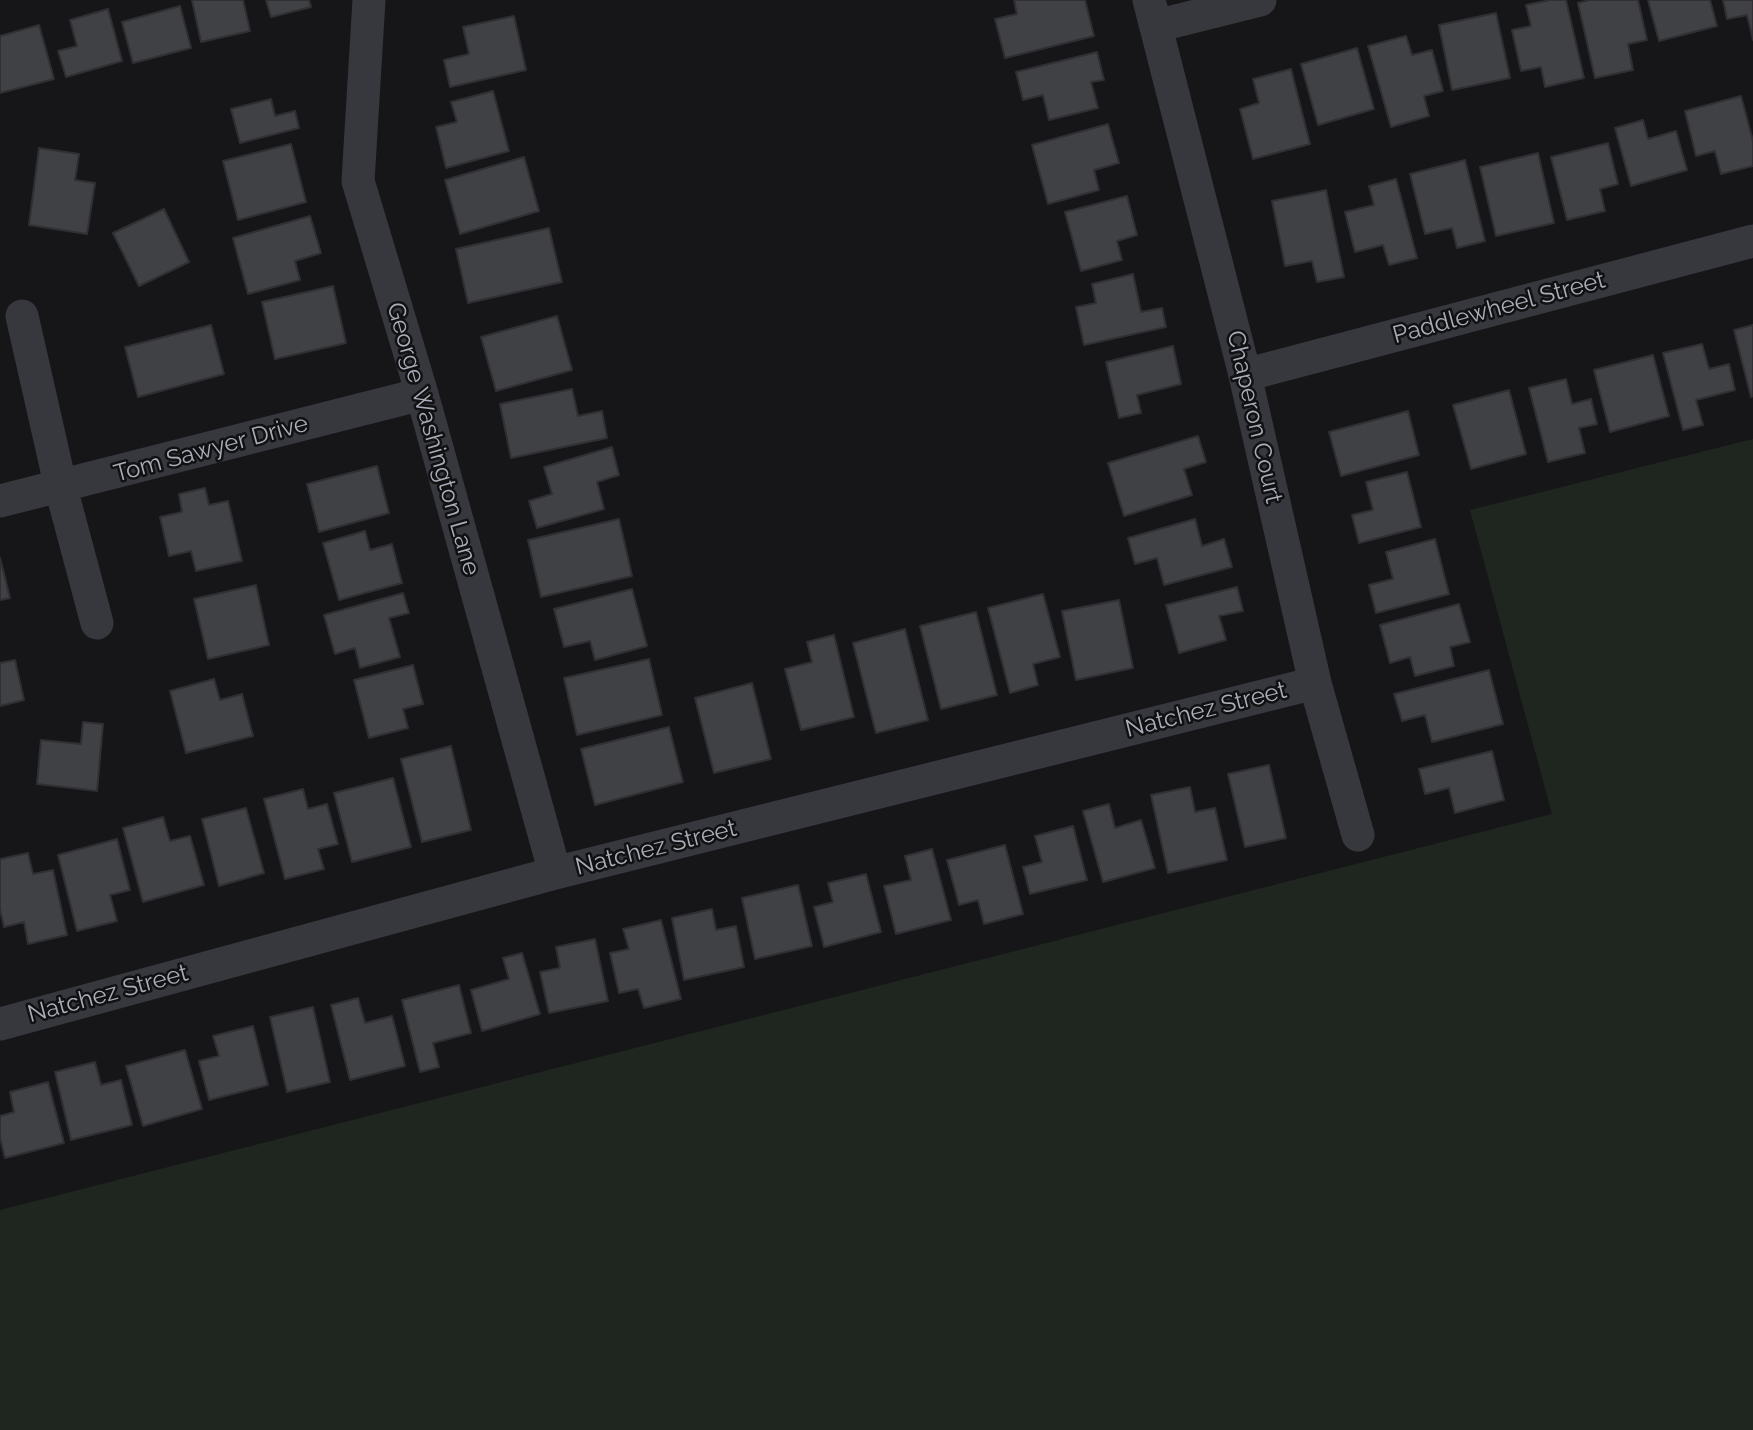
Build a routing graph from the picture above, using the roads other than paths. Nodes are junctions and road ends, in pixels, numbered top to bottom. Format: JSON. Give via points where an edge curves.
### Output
{"nodes":[{"id":1,"x":369,"y":0,"type":"edge"},
{"id":2,"x":1260,"y":0,"type":"edge"},
{"id":3,"x":1152,"y":13,"type":"edge"},
{"id":4,"x":1753,"y":241,"type":"edge"},
{"id":5,"x":22,"y":316,"type":"dead end"},
{"id":6,"x":1245,"y":375,"type":"junction"},
{"id":7,"x":422,"y":394,"type":"junction"},
{"id":8,"x":61,"y":488,"type":"junction"},
{"id":9,"x":0,"y":501,"type":"edge"},
{"id":10,"x":97,"y":623,"type":"dead end"},
{"id":11,"x":1315,"y":683,"type":"junction"},
{"id":12,"x":1358,"y":835,"type":"dead end"},
{"id":13,"x":555,"y":873,"type":"junction"},
{"id":14,"x":0,"y":1024,"type":"edge"}],
"edges":[{"from":1,"to":7,"type":"street","name":"George Washington Lane","via":[[358,181]]},
{"from":2,"to":3,"type":"street"},
{"from":3,"to":6,"type":"street","name":"Chaperon Court"},
{"from":4,"to":6,"type":"street","name":"Paddlewheel Street"},
{"from":5,"to":8,"type":"street"},
{"from":6,"to":11,"type":"street","name":"Chaperon Court"},
{"from":7,"to":8,"type":"street","name":"Tom Sawyer Drive"},
{"from":7,"to":13,"type":"street","name":"George Washington Lane"},
{"from":8,"to":9,"type":"street","name":"Tom Sawyer Drive"},
{"from":8,"to":10,"type":"street"},
{"from":11,"to":12,"type":"street","name":"Chaperon Court"},
{"from":11,"to":13,"type":"street","name":"Natchez Street"},
{"from":13,"to":14,"type":"street","name":"Natchez Street"}]}
